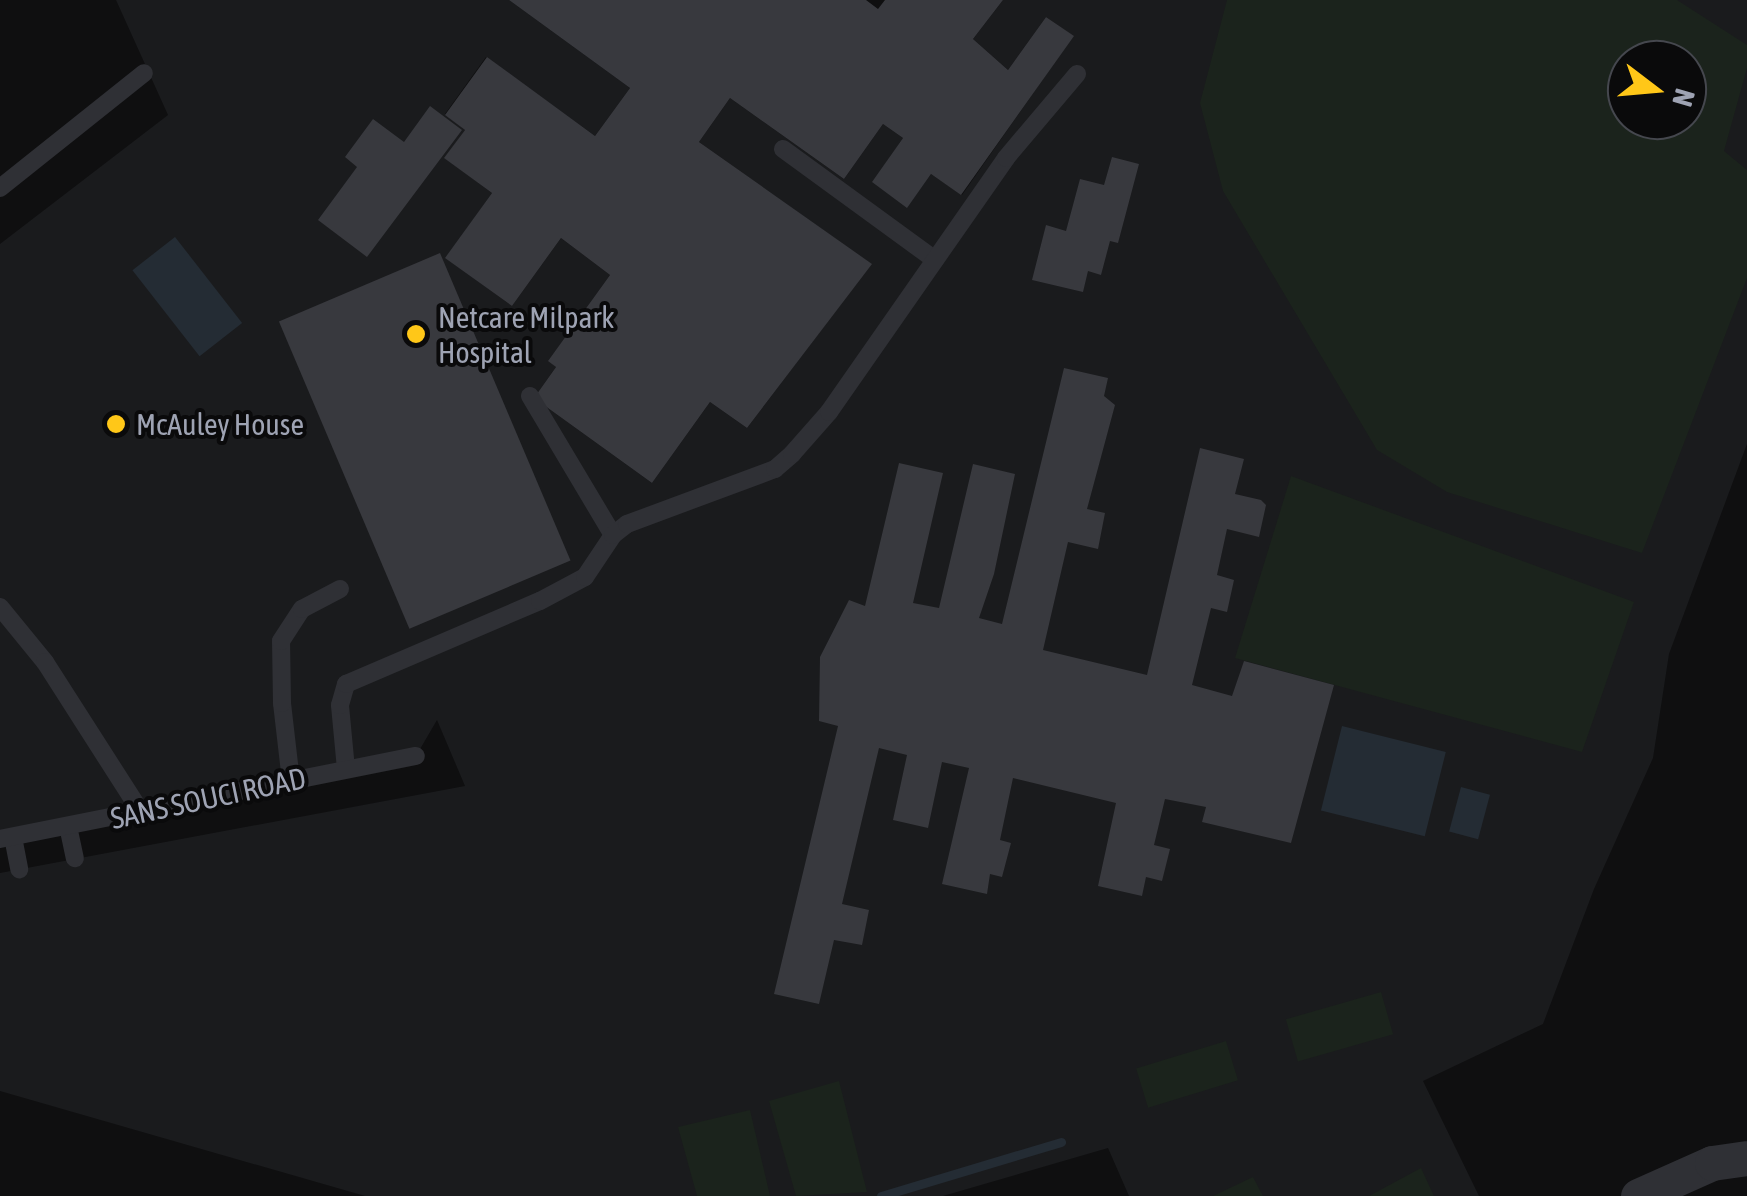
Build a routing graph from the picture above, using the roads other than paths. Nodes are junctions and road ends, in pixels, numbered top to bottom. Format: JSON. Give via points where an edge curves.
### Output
{"nodes":[{"id":1,"x":144,"y":74,"type":"dead end"},
{"id":2,"x":1077,"y":74,"type":"dead end"},
{"id":3,"x":783,"y":149,"type":"dead end"},
{"id":4,"x":0,"y":188,"type":"edge"},
{"id":5,"x":934,"y":260,"type":"junction"},
{"id":6,"x":530,"y":396,"type":"dead end"},
{"id":7,"x":614,"y":536,"type":"junction"},
{"id":8,"x":340,"y":589,"type":"dead end"},
{"id":9,"x":0,"y":608,"type":"edge"},
{"id":10,"x":416,"y":756,"type":"dead end"},
{"id":11,"x":346,"y":769,"type":"junction"},
{"id":12,"x":291,"y":781,"type":"junction"},
{"id":13,"x":140,"y":812,"type":"junction"},
{"id":14,"x":68,"y":826,"type":"junction"},
{"id":15,"x":6,"y":838,"type":"edge"},
{"id":16,"x":75,"y":858,"type":"dead end"},
{"id":17,"x":19,"y":869,"type":"dead end"},
{"id":18,"x":1747,"y":1158,"type":"edge"},
{"id":19,"x":1638,"y":1196,"type":"edge"}],
"edges":[{"from":1,"to":4,"type":"lane"},
{"from":2,"to":5,"type":"lane","via":[[1006,158]]},
{"from":3,"to":5,"type":"lane"},
{"from":5,"to":7,"type":"lane","via":[[829,412],[775,469],[628,524]]},
{"from":6,"to":7,"type":"lane"},
{"from":7,"to":11,"type":"lane","via":[[584,577],[346,684],[340,705]]},
{"from":8,"to":12,"type":"lane","via":[[302,609],[282,641]]},
{"from":9,"to":13,"type":"lane","via":[[45,662]]},
{"from":10,"to":11,"type":"lane","name":"SANS SOUCI ROAD"},
{"from":11,"to":12,"type":"lane","name":"SANS SOUCI ROAD"},
{"from":12,"to":13,"type":"lane","name":"SANS SOUCI ROAD"},
{"from":13,"to":14,"type":"lane","name":"SANS SOUCI ROAD"},
{"from":14,"to":15,"type":"lane","name":"SANS SOUCI ROAD"},
{"from":14,"to":16,"type":"lane"},
{"from":15,"to":17,"type":"lane"},
{"from":18,"to":19,"type":"street","via":[[1712,1163]]}]}
